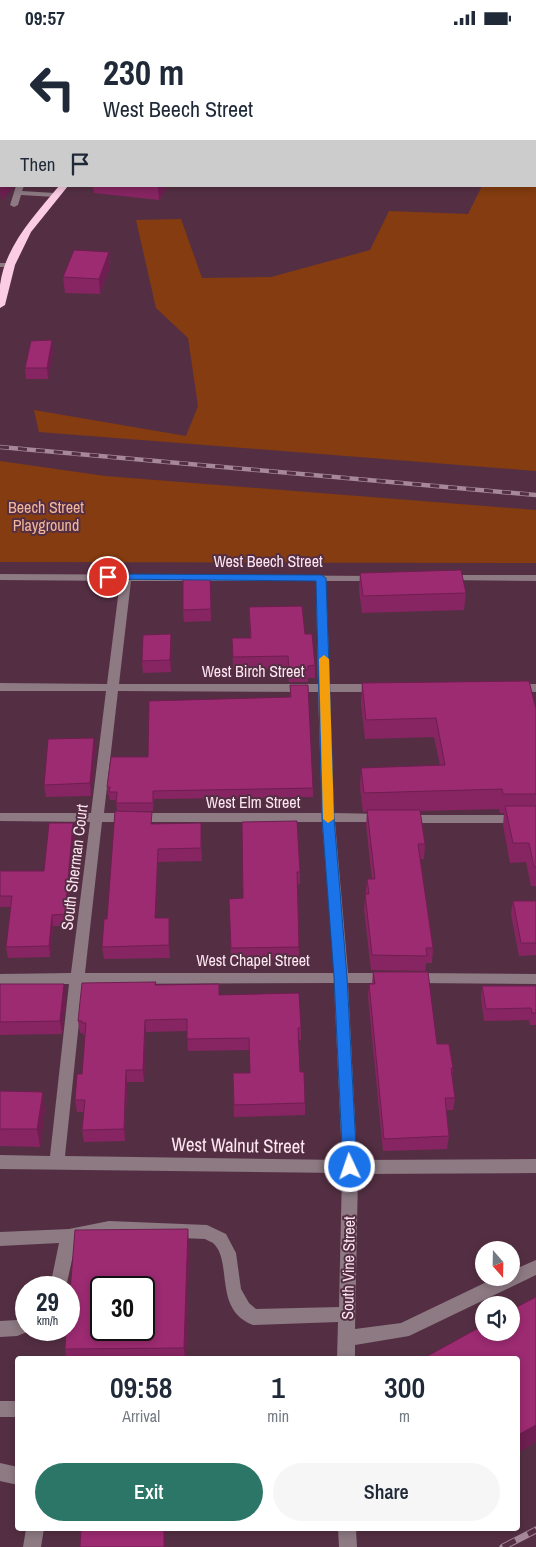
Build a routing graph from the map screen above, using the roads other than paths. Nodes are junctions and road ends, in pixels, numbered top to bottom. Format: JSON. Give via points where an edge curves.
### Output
{"nodes":[{"id":1,"x":63,"y":187,"type":"edge"},
{"id":2,"x":19,"y":190,"type":"edge"},
{"id":3,"x":55,"y":195,"type":"junction"},
{"id":4,"x":14,"y":205,"type":"dead end"},
{"id":5,"x":5,"y":265,"type":"edge"},
{"id":6,"x":0,"y":305,"type":"edge"},
{"id":7,"x":0,"y":577,"type":"edge"},
{"id":8,"x":126,"y":577,"type":"junction"},
{"id":9,"x":321,"y":578,"type":"junction"},
{"id":10,"x":390,"y":578,"type":"edge"},
{"id":11,"x":438,"y":578,"type":"edge"},
{"id":12,"x":536,"y":578,"type":"edge"},
{"id":13,"x":0,"y":687,"type":"edge"},
{"id":14,"x":113,"y":687,"type":"junction"},
{"id":15,"x":325,"y":688,"type":"junction"},
{"id":16,"x":392,"y":688,"type":"edge"},
{"id":17,"x":507,"y":688,"type":"edge"},
{"id":18,"x":536,"y":689,"type":"edge"},
{"id":19,"x":0,"y":817,"type":"edge"},
{"id":20,"x":98,"y":817,"type":"junction"},
{"id":21,"x":328,"y":818,"type":"junction"},
{"id":22,"x":536,"y":819,"type":"edge"},
{"id":23,"x":341,"y":977,"type":"junction"},
{"id":24,"x":77,"y":978,"type":"junction"},
{"id":25,"x":0,"y":979,"type":"edge"},
{"id":26,"x":536,"y":979,"type":"edge"},
{"id":27,"x":0,"y":1162,"type":"edge"},
{"id":28,"x":57,"y":1162,"type":"junction"},
{"id":29,"x":536,"y":1166,"type":"edge"},
{"id":30,"x":350,"y":1167,"type":"junction"},
{"id":31,"x":68,"y":1236,"type":"junction"},
{"id":32,"x":0,"y":1239,"type":"edge"},
{"id":33,"x":536,"y":1267,"type":"edge"},
{"id":34,"x":60,"y":1276,"type":"edge"},
{"id":35,"x":347,"y":1314,"type":"junction"},
{"id":36,"x":15,"y":1328,"type":"edge"},
{"id":37,"x":0,"y":1329,"type":"edge"},
{"id":38,"x":346,"y":1337,"type":"junction"},
{"id":39,"x":346,"y":1356,"type":"edge"},
{"id":40,"x":0,"y":1409,"type":"edge"},
{"id":41,"x":15,"y":1409,"type":"edge"},
{"id":42,"x":0,"y":1472,"type":"edge"},
{"id":43,"x":15,"y":1475,"type":"edge"},
{"id":44,"x":35,"y":1531,"type":"edge"},
{"id":45,"x":347,"y":1531,"type":"edge"},
{"id":46,"x":32,"y":1547,"type":"edge"},
{"id":47,"x":348,"y":1547,"type":"edge"}],
"edges":[{"from":1,"to":3,"type":"highway"},
{"from":2,"to":3,"type":"street"},
{"from":2,"to":4,"type":"street"},
{"from":3,"to":5,"type":"highway"},
{"from":5,"to":6,"type":"highway"},
{"from":7,"to":8,"type":"street","name":"West Beech Street"},
{"from":8,"to":9,"type":"street","name":"West Beech Street"},
{"from":8,"to":14,"type":"street","name":"South Sherman Court"},
{"from":9,"to":10,"type":"street","name":"West Beech Street"},
{"from":9,"to":15,"type":"street","name":"South Vine Street"},
{"from":11,"to":12,"type":"street"},
{"from":13,"to":14,"type":"street","name":"West Birch Street"},
{"from":14,"to":15,"type":"street","name":"West Birch Street"},
{"from":14,"to":20,"type":"street","name":"South Sherman Court"},
{"from":15,"to":16,"type":"street","name":"West Birch Street"},
{"from":15,"to":21,"type":"street","name":"South Vine Street"},
{"from":17,"to":18,"type":"street"},
{"from":19,"to":20,"type":"street","name":"West Elm Street"},
{"from":20,"to":21,"type":"street","name":"West Elm Street"},
{"from":20,"to":24,"type":"street","name":"South Sherman Court"},
{"from":21,"to":22,"type":"street","name":"West Elm Street"},
{"from":21,"to":23,"type":"street","name":"South Vine Street"},
{"from":23,"to":24,"type":"street","name":"West Chapel Street"},
{"from":23,"to":26,"type":"street","name":"West Chapel Street"},
{"from":23,"to":30,"type":"street","name":"South Vine Street"},
{"from":24,"to":25,"type":"street","name":"West Chapel Street"},
{"from":24,"to":28,"type":"street","name":"South Sherman Court"},
{"from":27,"to":28,"type":"street","name":"West Walnut Street"},
{"from":28,"to":30,"type":"street","name":"West Walnut Street"},
{"from":29,"to":30,"type":"street","name":"West Walnut Street"},
{"from":30,"to":35,"type":"street","name":"South Vine Street"},
{"from":31,"to":32,"type":"street"},
{"from":31,"to":34,"type":"street"},
{"from":31,"to":35,"type":"street","via":[[109,1228],[207,1232],[220,1239],[228,1253],[233,1290],[243,1308],[254,1317]]},
{"from":33,"to":38,"type":"street","via":[[403,1331]]},
{"from":35,"to":38,"type":"street","name":"South Vine Street"},
{"from":36,"to":37,"type":"street"},
{"from":38,"to":39,"type":"street","name":"South Vine Street"},
{"from":40,"to":41,"type":"street"},
{"from":42,"to":43,"type":"street"},
{"from":44,"to":46,"type":"street"},
{"from":45,"to":47,"type":"street"}]}
